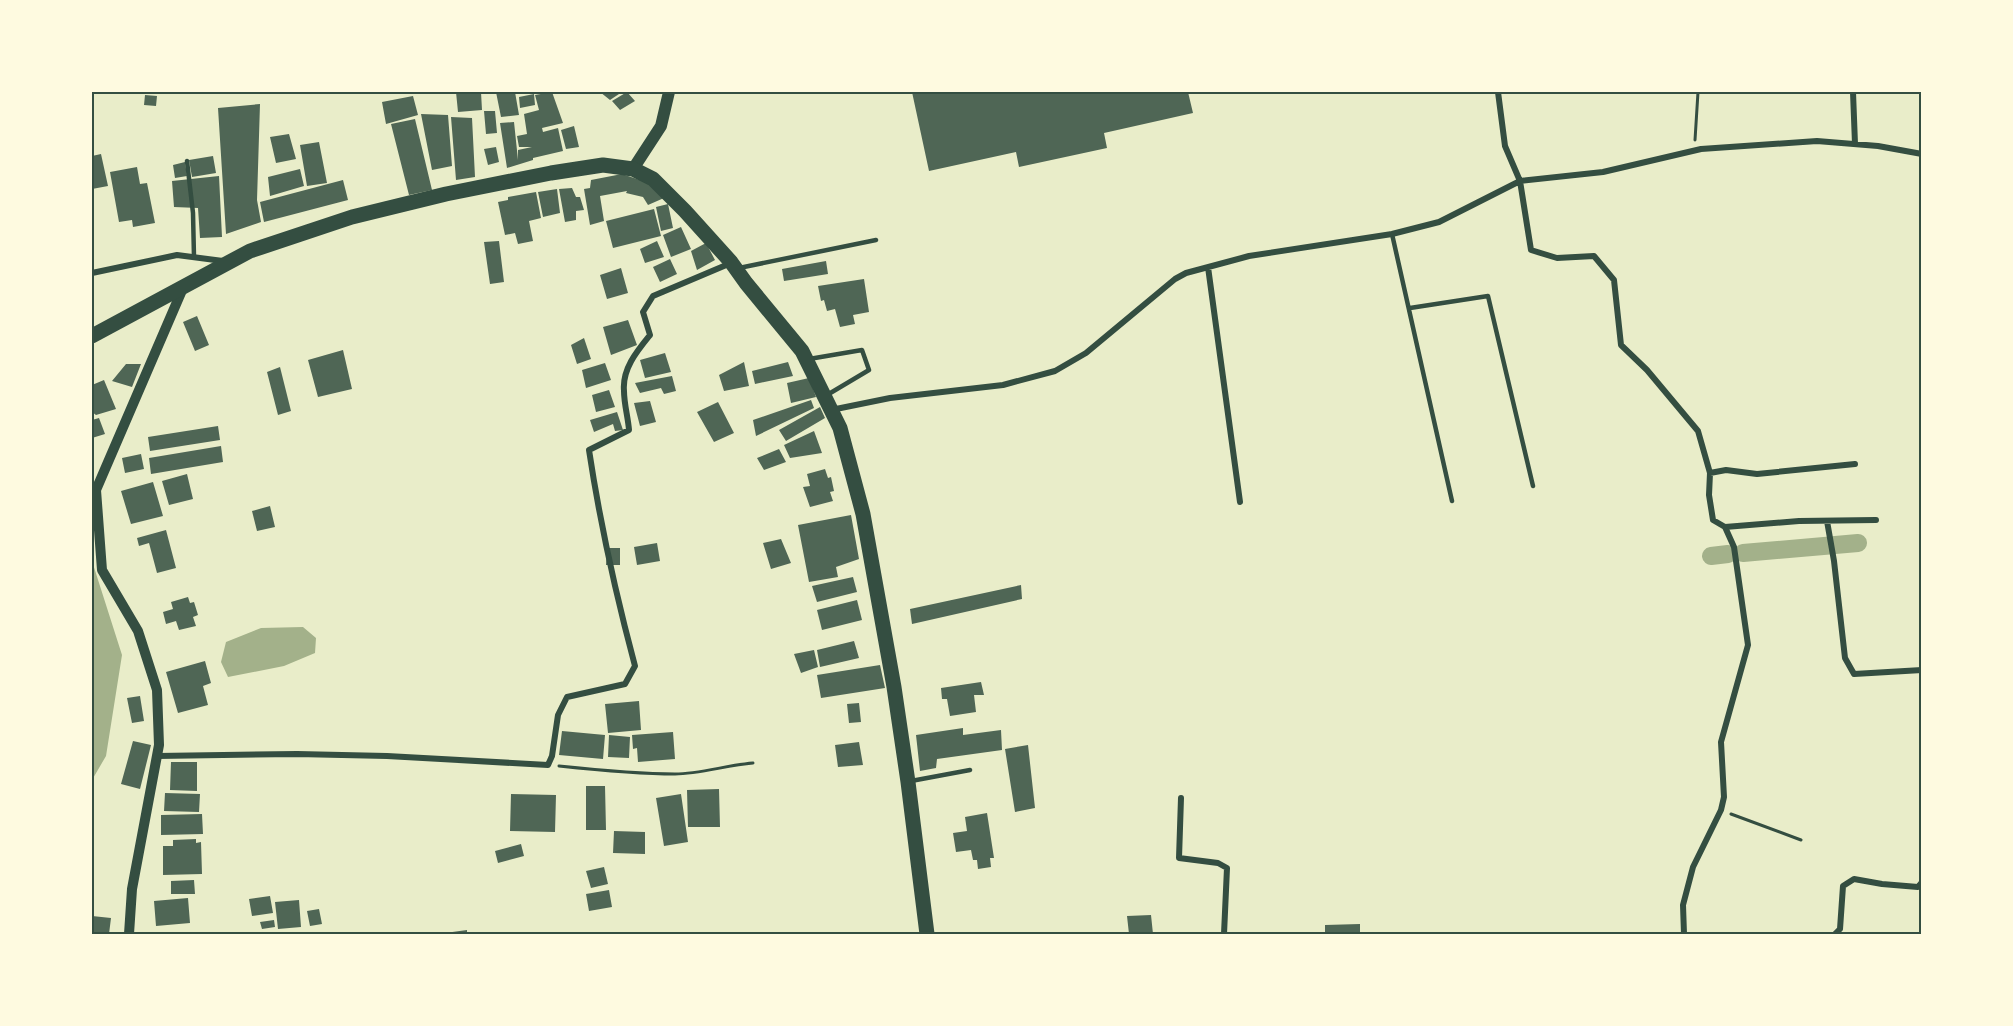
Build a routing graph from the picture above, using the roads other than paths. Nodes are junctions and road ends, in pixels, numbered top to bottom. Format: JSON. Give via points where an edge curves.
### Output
{"nodes":[{"id":1,"x":669,"y":92,"type":"edge"},
{"id":2,"x":1498,"y":92,"type":"edge"},
{"id":3,"x":1853,"y":92,"type":"edge"},
{"id":4,"x":1855,"y":144,"type":"junction"},
{"id":5,"x":1922,"y":154,"type":"edge"},
{"id":6,"x":187,"y":161,"type":"dead end"},
{"id":7,"x":633,"y":169,"type":"junction"},
{"id":8,"x":1520,"y":181,"type":"junction"},
{"id":9,"x":1392,"y":234,"type":"junction"},
{"id":10,"x":876,"y":240,"type":"dead end"},
{"id":11,"x":194,"y":257,"type":"junction"},
{"id":12,"x":226,"y":262,"type":"junction"},
{"id":13,"x":734,"y":266,"type":"junction"},
{"id":14,"x":1208,"y":267,"type":"junction"},
{"id":15,"x":92,"y":273,"type":"edge"},
{"id":16,"x":183,"y":288,"type":"junction"},
{"id":17,"x":1410,"y":308,"type":"junction"},
{"id":18,"x":92,"y":336,"type":"edge"},
{"id":19,"x":807,"y":359,"type":"junction"},
{"id":20,"x":827,"y":403,"type":"junction"},
{"id":21,"x":1855,"y":464,"type":"dead end"},
{"id":22,"x":1710,"y":473,"type":"junction"},
{"id":23,"x":1533,"y":486,"type":"dead end"},
{"id":24,"x":1452,"y":501,"type":"dead end"},
{"id":25,"x":1240,"y":502,"type":"dead end"},
{"id":26,"x":1876,"y":520,"type":"dead end"},
{"id":27,"x":1827,"y":521,"type":"junction"},
{"id":28,"x":1725,"y":527,"type":"junction"},
{"id":29,"x":1922,"y":670,"type":"edge"},
{"id":30,"x":158,"y":756,"type":"junction"},
{"id":31,"x":970,"y":770,"type":"dead end"},
{"id":32,"x":908,"y":782,"type":"junction"},
{"id":33,"x":1180,"y":798,"type":"dead end"},
{"id":34,"x":1922,"y":882,"type":"edge"},
{"id":35,"x":129,"y":934,"type":"edge"},
{"id":36,"x":927,"y":934,"type":"edge"},
{"id":37,"x":1224,"y":934,"type":"edge"},
{"id":38,"x":1684,"y":934,"type":"edge"},
{"id":39,"x":1835,"y":934,"type":"edge"}],
"edges":[{"from":1,"to":7,"type":"main road","via":[[661,126]]},
{"from":2,"to":8,"type":"street","via":[[1505,146]]},
{"from":3,"to":4,"type":"street"},
{"from":4,"to":5,"type":"street"},
{"from":4,"to":8,"type":"street","via":[[1817,141],[1694,151],[1603,172]]},
{"from":6,"to":11,"type":"lane"},
{"from":7,"to":12,"type":"main road","via":[[603,165],[446,194],[303,232]]},
{"from":7,"to":13,"type":"main road","via":[[653,179]]},
{"from":8,"to":9,"type":"street","via":[[1439,222]]},
{"from":8,"to":22,"type":"street","via":[[1532,250],[1557,258],[1594,256],[1614,280],[1621,345],[1698,431]]},
{"from":9,"to":14,"type":"street","via":[[1249,256]]},
{"from":9,"to":17,"type":"lane"},
{"from":10,"to":13,"type":"lane"},
{"from":11,"to":12,"type":"street"},
{"from":11,"to":15,"type":"street","via":[[177,255]]},
{"from":12,"to":16,"type":"main road"},
{"from":13,"to":19,"type":"main road"},
{"from":13,"to":30,"type":"street","via":[[652,296],[643,312],[650,335],[627,368],[623,389],[629,430],[589,450],[599,514],[635,666],[625,684],[567,697],[558,715],[548,765],[387,756]]},
{"from":14,"to":20,"type":"street","via":[[1175,279],[1086,353],[1055,371],[1003,385]]},
{"from":14,"to":25,"type":"street"},
{"from":16,"to":18,"type":"main road"},
{"from":16,"to":30,"type":"street","via":[[96,490],[102,570],[138,631],[157,690]]},
{"from":17,"to":23,"type":"lane","via":[[1488,296]]},
{"from":17,"to":24,"type":"lane"},
{"from":19,"to":20,"type":"main road"},
{"from":19,"to":20,"type":"lane","via":[[862,350],[869,370]]},
{"from":20,"to":32,"type":"main road","via":[[840,429],[863,514]]},
{"from":21,"to":22,"type":"street","via":[[1757,474],[1726,470]]},
{"from":22,"to":28,"type":"street","via":[[1713,520]]},
{"from":26,"to":27,"type":"street"},
{"from":27,"to":28,"type":"street"},
{"from":27,"to":29,"type":"street","via":[[1845,658],[1854,674]]},
{"from":28,"to":38,"type":"street","via":[[1734,546],[1748,645],[1721,742],[1724,797],[1693,867],[1683,905]]},
{"from":30,"to":35,"type":"street","via":[[132,889]]},
{"from":31,"to":32,"type":"lane"},
{"from":32,"to":36,"type":"main road"},
{"from":33,"to":37,"type":"street","via":[[1179,858],[1218,863],[1227,868]]},
{"from":34,"to":39,"type":"street","via":[[1918,887],[1854,879],[1844,886],[1840,929]]}]}
